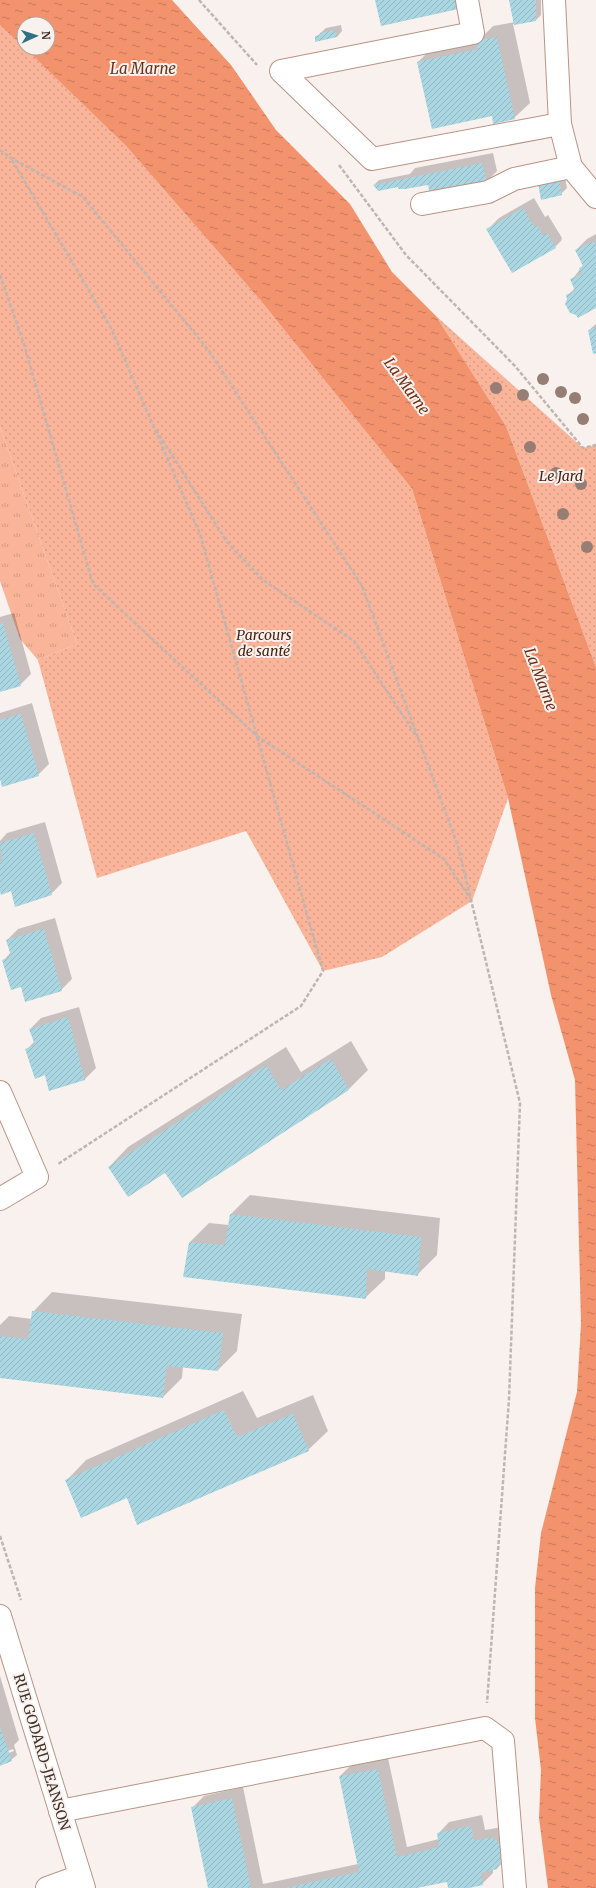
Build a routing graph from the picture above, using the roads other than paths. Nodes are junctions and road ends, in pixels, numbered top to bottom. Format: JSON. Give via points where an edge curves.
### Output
{"nodes":[{"id":1,"x":467,"y":0,"type":"edge"},
{"id":2,"x":554,"y":0,"type":"edge"},
{"id":3,"x":560,"y":124,"type":"junction"},
{"id":4,"x":571,"y":167,"type":"junction"},
{"id":5,"x":596,"y":197,"type":"edge"},
{"id":6,"x":422,"y":204,"type":"dead end"},
{"id":7,"x":0,"y":1092,"type":"edge"},
{"id":8,"x":0,"y":1199,"type":"edge"},
{"id":9,"x":0,"y":1616,"type":"edge"},
{"id":10,"x":60,"y":1811,"type":"junction"},
{"id":11,"x":82,"y":1882,"type":"edge"},
{"id":12,"x":47,"y":1888,"type":"edge"},
{"id":13,"x":514,"y":1888,"type":"edge"}],
"edges":[{"from":1,"to":3,"type":"street","via":[[473,33],[281,71],[372,159]]},
{"from":2,"to":3,"type":"street"},
{"from":3,"to":4,"type":"street"},
{"from":4,"to":5,"type":"street"},
{"from":4,"to":6,"type":"street","via":[[514,179],[488,192]]},
{"from":7,"to":8,"type":"street","via":[[38,1177]]},
{"from":9,"to":10,"type":"street","name":"RUE GODARD-JEANSON"},
{"from":10,"to":11,"type":"street","name":"RUE GODARD-JEANSON"},
{"from":10,"to":13,"type":"street","via":[[485,1728],[503,1741]]},
{"from":11,"to":12,"type":"street"}]}
